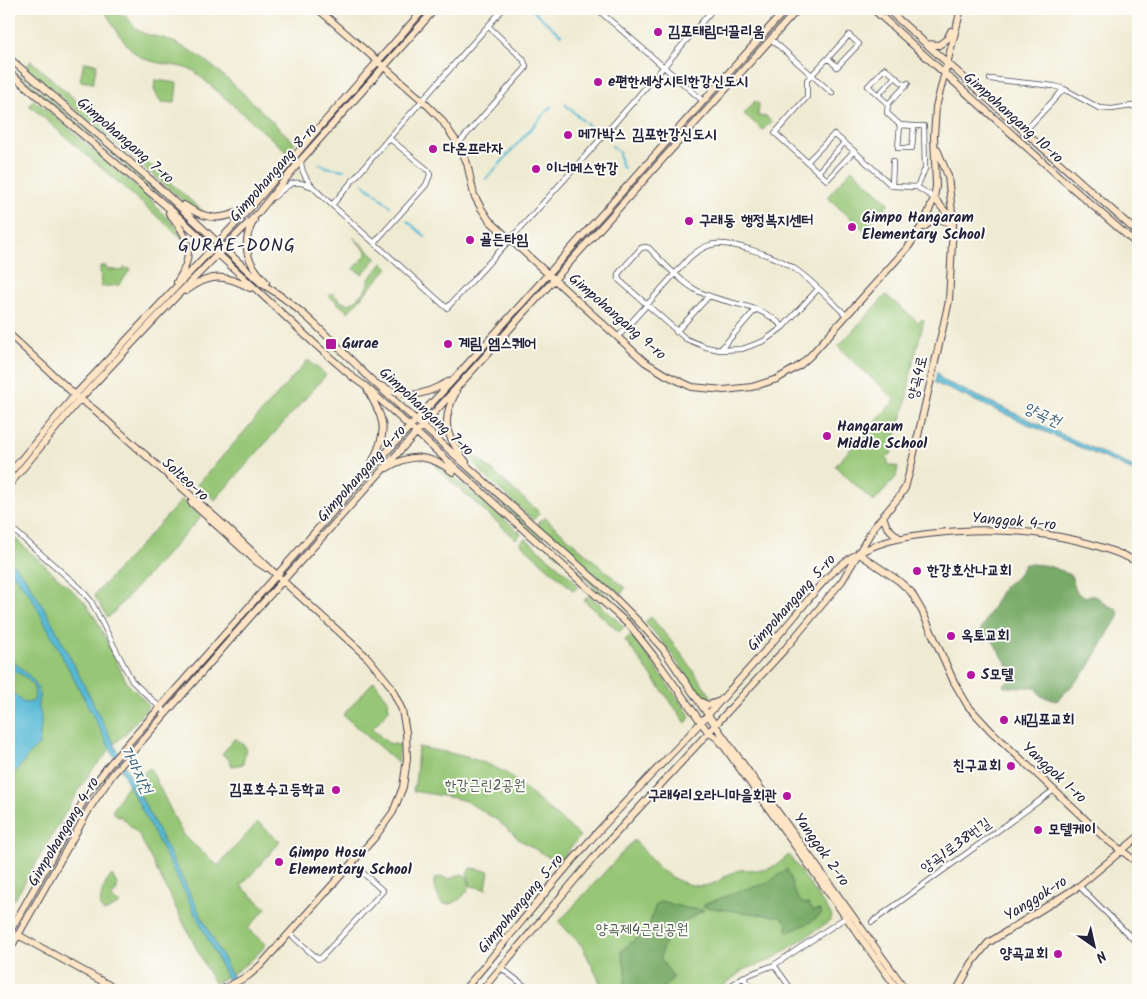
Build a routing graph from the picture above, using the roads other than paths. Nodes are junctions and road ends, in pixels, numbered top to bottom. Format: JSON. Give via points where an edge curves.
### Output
{"nodes":[{"id":1,"x":318,"y":9,"type":"edge"},
{"id":2,"x":424,"y":9,"type":"edge"},
{"id":3,"x":435,"y":9,"type":"edge"},
{"id":4,"x":503,"y":9,"type":"edge"},
{"id":5,"x":597,"y":9,"type":"edge"},
{"id":6,"x":713,"y":9,"type":"edge"},
{"id":7,"x":786,"y":9,"type":"edge"},
{"id":8,"x":798,"y":9,"type":"edge"},
{"id":9,"x":873,"y":9,"type":"edge"},
{"id":10,"x":886,"y":9,"type":"edge"},
{"id":11,"x":961,"y":9,"type":"edge"},
{"id":12,"x":957,"y":21,"type":"junction"},
{"id":13,"x":488,"y":26,"type":"junction"},
{"id":14,"x":770,"y":39,"type":"junction"},
{"id":15,"x":927,"y":44,"type":"junction"},
{"id":16,"x":9,"y":58,"type":"edge"},
{"id":17,"x":828,"y":58,"type":"junction"},
{"id":18,"x":378,"y":61,"type":"junction"},
{"id":19,"x":946,"y":62,"type":"junction"},
{"id":20,"x":384,"y":67,"type":"junction"},
{"id":21,"x":664,"y":67,"type":"junction"},
{"id":22,"x":9,"y":72,"type":"edge"},
{"id":23,"x":944,"y":74,"type":"junction"},
{"id":24,"x":812,"y":75,"type":"junction"},
{"id":25,"x":895,"y":77,"type":"junction"},
{"id":26,"x":990,"y":79,"type":"dead end"},
{"id":27,"x":1064,"y":89,"type":"junction"},
{"id":28,"x":832,"y":93,"type":"dead end"},
{"id":29,"x":878,"y":95,"type":"junction"},
{"id":30,"x":422,"y":100,"type":"junction"},
{"id":31,"x":703,"y":101,"type":"junction"},
{"id":32,"x":888,"y":104,"type":"junction"},
{"id":33,"x":1138,"y":105,"type":"edge"},
{"id":34,"x":900,"y":125,"type":"junction"},
{"id":35,"x":914,"y":126,"type":"junction"},
{"id":36,"x":1024,"y":132,"type":"junction"},
{"id":37,"x":389,"y":138,"type":"junction"},
{"id":38,"x":844,"y":143,"type":"junction"},
{"id":39,"x":458,"y":144,"type":"junction"},
{"id":40,"x":935,"y":146,"type":"junction"},
{"id":41,"x":854,"y":152,"type":"junction"},
{"id":42,"x":301,"y":160,"type":"junction"},
{"id":43,"x":893,"y":161,"type":"dead end"},
{"id":44,"x":807,"y":162,"type":"junction"},
{"id":45,"x":818,"y":172,"type":"junction"},
{"id":46,"x":152,"y":180,"type":"junction"},
{"id":47,"x":312,"y":186,"type":"junction"},
{"id":48,"x":892,"y":186,"type":"junction"},
{"id":49,"x":917,"y":187,"type":"junction"},
{"id":50,"x":934,"y":198,"type":"junction"},
{"id":51,"x":157,"y":199,"type":"junction"},
{"id":52,"x":268,"y":202,"type":"junction"},
{"id":53,"x":332,"y":205,"type":"junction"},
{"id":54,"x":252,"y":206,"type":"junction"},
{"id":55,"x":258,"y":213,"type":"junction"},
{"id":56,"x":953,"y":225,"type":"junction"},
{"id":57,"x":921,"y":229,"type":"junction"},
{"id":58,"x":1138,"y":233,"type":"edge"},
{"id":59,"x":510,"y":240,"type":"junction"},
{"id":60,"x":375,"y":242,"type":"junction"},
{"id":61,"x":1138,"y":244,"type":"edge"},
{"id":62,"x":221,"y":245,"type":"junction"},
{"id":63,"x":216,"y":251,"type":"junction"},
{"id":64,"x":676,"y":273,"type":"junction"},
{"id":65,"x":548,"y":274,"type":"junction"},
{"id":66,"x":555,"y":279,"type":"junction"},
{"id":67,"x":818,"y":290,"type":"junction"},
{"id":68,"x":278,"y":293,"type":"junction"},
{"id":69,"x":708,"y":296,"type":"junction"},
{"id":70,"x":265,"y":298,"type":"junction"},
{"id":71,"x":168,"y":300,"type":"junction"},
{"id":72,"x":647,"y":306,"type":"junction"},
{"id":73,"x":756,"y":309,"type":"junction"},
{"id":74,"x":846,"y":315,"type":"junction"},
{"id":75,"x":783,"y":326,"type":"junction"},
{"id":76,"x":676,"y":332,"type":"junction"},
{"id":77,"x":9,"y":334,"type":"edge"},
{"id":78,"x":618,"y":337,"type":"junction"},
{"id":79,"x":720,"y":350,"type":"junction"},
{"id":80,"x":454,"y":379,"type":"junction"},
{"id":81,"x":373,"y":381,"type":"junction"},
{"id":82,"x":462,"y":382,"type":"junction"},
{"id":83,"x":365,"y":386,"type":"junction"},
{"id":84,"x":77,"y":397,"type":"junction"},
{"id":85,"x":415,"y":420,"type":"junction"},
{"id":86,"x":409,"y":426,"type":"junction"},
{"id":87,"x":422,"y":426,"type":"junction"},
{"id":88,"x":416,"y":432,"type":"junction"},
{"id":89,"x":368,"y":472,"type":"junction"},
{"id":90,"x":474,"y":473,"type":"junction"},
{"id":91,"x":9,"y":474,"type":"edge"},
{"id":92,"x":374,"y":478,"type":"junction"},
{"id":93,"x":9,"y":485,"type":"edge"},
{"id":94,"x":478,"y":490,"type":"junction"},
{"id":95,"x":883,"y":516,"type":"junction"},
{"id":96,"x":9,"y":526,"type":"edge"},
{"id":97,"x":899,"y":538,"type":"junction"},
{"id":98,"x":858,"y":553,"type":"junction"},
{"id":99,"x":1138,"y":562,"type":"edge"},
{"id":100,"x":276,"y":575,"type":"junction"},
{"id":101,"x":283,"y":581,"type":"junction"},
{"id":102,"x":698,"y":700,"type":"junction"},
{"id":103,"x":721,"y":701,"type":"junction"},
{"id":104,"x":160,"y":708,"type":"junction"},
{"id":105,"x":166,"y":713,"type":"junction"},
{"id":106,"x":708,"y":715,"type":"junction"},
{"id":107,"x":701,"y":722,"type":"junction"},
{"id":108,"x":715,"y":725,"type":"junction"},
{"id":109,"x":708,"y":732,"type":"junction"},
{"id":110,"x":1054,"y":790,"type":"junction"},
{"id":111,"x":1138,"y":837,"type":"edge"},
{"id":112,"x":1121,"y":851,"type":"junction"},
{"id":113,"x":352,"y":863,"type":"junction"},
{"id":114,"x":1138,"y":863,"type":"edge"},
{"id":115,"x":1079,"y":886,"type":"junction"},
{"id":116,"x":848,"y":915,"type":"junction"},
{"id":117,"x":872,"y":922,"type":"dead end"},
{"id":118,"x":9,"y":931,"type":"edge"},
{"id":119,"x":289,"y":933,"type":"junction"},
{"id":120,"x":18,"y":935,"type":"junction"},
{"id":121,"x":1138,"y":944,"type":"edge"},
{"id":122,"x":9,"y":951,"type":"edge"},
{"id":123,"x":774,"y":965,"type":"junction"},
{"id":124,"x":501,"y":968,"type":"junction"},
{"id":125,"x":743,"y":977,"type":"junction"},
{"id":126,"x":118,"y":990,"type":"edge"},
{"id":127,"x":222,"y":990,"type":"edge"},
{"id":128,"x":464,"y":990,"type":"edge"},
{"id":129,"x":482,"y":990,"type":"edge"},
{"id":130,"x":530,"y":990,"type":"edge"},
{"id":131,"x":725,"y":990,"type":"edge"},
{"id":132,"x":753,"y":990,"type":"edge"},
{"id":133,"x":792,"y":990,"type":"edge"},
{"id":134,"x":898,"y":990,"type":"edge"},
{"id":135,"x":906,"y":990,"type":"edge"},
{"id":136,"x":956,"y":990,"type":"edge"}],
"edges":[{"from":1,"to":18,"type":"street","name":"Gimpohangang 9-ro"},
{"from":2,"to":18,"type":"street","name":"Gimpohangang 8-ro"},
{"from":3,"to":20,"type":"street","name":"Gimpohangang 8-ro"},
{"from":4,"to":13,"type":"street"},
{"from":5,"to":21,"type":"street"},
{"from":6,"to":21,"type":"street"},
{"from":7,"to":31,"type":"street","name":"Gimpohangang 4-ro"},
{"from":8,"to":14,"type":"street","name":"Gimpohangang 4-ro"},
{"from":9,"to":23,"type":"street","name":"Gimpohangang 10-ro"},
{"from":10,"to":15,"type":"street","name":"Gimpohangang 10-ro"},
{"from":11,"to":12,"type":"street"},
{"from":12,"to":15,"type":"street","via":[[943,43],[939,46]]},
{"from":12,"to":19,"type":"street","name":"Gimpohangang 9-ro"},
{"from":13,"to":30,"type":"street"},
{"from":13,"to":39,"type":"street","via":[[523,59],[526,66]]},
{"from":14,"to":24,"type":"street"},
{"from":14,"to":66,"type":"street","name":"Gimpohangang 4-ro"},
{"from":15,"to":19,"type":"street","name":"Gimpohangang 10-ro"},
{"from":16,"to":46,"type":"street","name":"Gimpohangang 7-ro"},
{"from":17,"to":17,"type":"street","via":[[849,35],[858,44],[838,67]]},
{"from":17,"to":24,"type":"street"},
{"from":18,"to":20,"type":"street","name":"Gimpohangang 9-ro"},
{"from":18,"to":54,"type":"street","name":"Gimpohangang 8-ro"},
{"from":19,"to":23,"type":"street","name":"Gimpohangang 9-ro"},
{"from":19,"to":36,"type":"street","name":"Gimpohangang 10-ro"},
{"from":20,"to":30,"type":"street","name":"Gimpohangang 9-ro"},
{"from":20,"to":42,"type":"street","name":"Gimpohangang 8-ro"},
{"from":21,"to":31,"type":"street"},
{"from":21,"to":59,"type":"street"},
{"from":22,"to":51,"type":"street","name":"Gimpohangang 7-ro"},
{"from":23,"to":40,"type":"street","name":"Gimpohangang 9-ro","via":[[936,107]]},
{"from":23,"to":61,"type":"street","name":"Gimpohangang 10-ro"},
{"from":24,"to":28,"type":"street"},
{"from":24,"to":44,"type":"street","via":[[807,80],[807,97],[775,133]]},
{"from":25,"to":29,"type":"street"},
{"from":25,"to":29,"type":"street","via":[[884,68],[868,86]]},
{"from":25,"to":32,"type":"street","via":[[907,85]]},
{"from":26,"to":27,"type":"street"},
{"from":27,"to":33,"type":"street","via":[[1099,108]]},
{"from":27,"to":36,"type":"street"},
{"from":29,"to":32,"type":"street"},
{"from":30,"to":37,"type":"street"},
{"from":30,"to":39,"type":"street","name":"Gimpohangang 9-ro","via":[[441,119]]},
{"from":31,"to":65,"type":"street","name":"Gimpohangang 4-ro"},
{"from":32,"to":34,"type":"street","via":[[887,113]]},
{"from":34,"to":35,"type":"street"},
{"from":34,"to":35,"type":"street","via":[[898,148],[912,148]]},
{"from":35,"to":49,"type":"street","via":[[924,126],[925,168]]},
{"from":36,"to":58,"type":"street","name":"Gimpohangang 10-ro"},
{"from":37,"to":53,"type":"street"},
{"from":37,"to":60,"type":"street","via":[[430,175],[426,185]]},
{"from":38,"to":41,"type":"street"},
{"from":38,"to":44,"type":"street","via":[[834,134]]},
{"from":38,"to":45,"type":"street"},
{"from":39,"to":59,"type":"street","name":"Gimpohangang 9-ro","via":[[481,208]]},
{"from":40,"to":50,"type":"street","name":"Gimpohangang 9-ro","via":[[937,176]]},
{"from":40,"to":56,"type":"street","name":"양곡4로","via":[[948,176]]},
{"from":41,"to":45,"type":"street","via":[[827,180]]},
{"from":41,"to":48,"type":"street"},
{"from":42,"to":47,"type":"street","via":[[302,169]]},
{"from":42,"to":52,"type":"street","name":"Gimpohangang 8-ro"},
{"from":43,"to":48,"type":"street"},
{"from":44,"to":45,"type":"street"},
{"from":46,"to":54,"type":"street","via":[[203,216],[233,216]]},
{"from":46,"to":62,"type":"street","name":"Gimpohangang 7-ro"},
{"from":47,"to":52,"type":"street","via":[[291,182]]},
{"from":47,"to":53,"type":"street"},
{"from":48,"to":49,"type":"street"},
{"from":49,"to":50,"type":"street"},
{"from":50,"to":56,"type":"street"},
{"from":50,"to":57,"type":"street","name":"Gimpohangang 9-ro"},
{"from":51,"to":63,"type":"street","name":"Gimpohangang 7-ro"},
{"from":51,"to":71,"type":"street","via":[[178,224],[188,243],[187,263]]},
{"from":52,"to":55,"type":"street","name":"Gimpohangang 8-ro"},
{"from":53,"to":60,"type":"street"},
{"from":54,"to":62,"type":"street","name":"Gimpohangang 8-ro"},
{"from":55,"to":62,"type":"street","name":"Gimpohangang 8-ro"},
{"from":55,"to":68,"type":"street","via":[[249,229],[246,249],[261,276]]},
{"from":56,"to":57,"type":"street","via":[[938,219]]},
{"from":56,"to":95,"type":"street","name":"양곡4로","via":[[949,301],[912,466],[900,497]]},
{"from":57,"to":74,"type":"street","name":"Gimpohangang 9-ro"},
{"from":59,"to":60,"type":"street","via":[[447,308]]},
{"from":59,"to":65,"type":"street","name":"Gimpohangang 9-ro"},
{"from":62,"to":63,"type":"street","name":"Gimpohangang 8-ro"},
{"from":62,"to":68,"type":"street","name":"Gimpohangang 7-ro","via":[[262,284]]},
{"from":63,"to":70,"type":"street","name":"Gimpohangang 7-ro"},
{"from":63,"to":71,"type":"street","name":"Gimpohangang 8-ro"},
{"from":64,"to":67,"type":"street","via":[[696,252],[723,244],[782,261]]},
{"from":64,"to":69,"type":"street"},
{"from":64,"to":72,"type":"street"},
{"from":64,"to":72,"type":"street","via":[[644,247],[620,271],[619,280]]},
{"from":65,"to":66,"type":"street","name":"Gimpohangang 9-ro"},
{"from":65,"to":80,"type":"street","name":"Gimpohangang 4-ro"},
{"from":66,"to":78,"type":"street","name":"Gimpohangang 9-ro"},
{"from":66,"to":82,"type":"street","name":"Gimpohangang 4-ro"},
{"from":67,"to":74,"type":"street"},
{"from":67,"to":75,"type":"street"},
{"from":68,"to":81,"type":"street","name":"Gimpohangang 7-ro"},
{"from":69,"to":73,"type":"street"},
{"from":69,"to":76,"type":"street"},
{"from":70,"to":71,"type":"street","via":[[235,280],[220,277],[204,280]]},
{"from":70,"to":83,"type":"street","name":"Gimpohangang 7-ro"},
{"from":71,"to":84,"type":"street","name":"Gimpohangang 8-ro"},
{"from":72,"to":76,"type":"street"},
{"from":72,"to":78,"type":"street"},
{"from":73,"to":75,"type":"street","via":[[771,315]]},
{"from":73,"to":79,"type":"street"},
{"from":74,"to":78,"type":"street","name":"Gimpohangang 9-ro","via":[[799,366],[766,384],[738,390],[708,390],[680,382],[645,362]]},
{"from":75,"to":79,"type":"street","via":[[754,345]]},
{"from":76,"to":79,"type":"street","via":[[695,344]]},
{"from":77,"to":84,"type":"street","name":"Solteo-ro"},
{"from":80,"to":81,"type":"street","via":[[428,393],[415,395],[403,395]]},
{"from":80,"to":85,"type":"street","name":"Gimpohangang 4-ro"},
{"from":81,"to":85,"type":"street","name":"Gimpohangang 7-ro"},
{"from":82,"to":87,"type":"street","name":"Gimpohangang 4-ro"},
{"from":82,"to":90,"type":"street","via":[[450,402],[446,427],[452,443]]},
{"from":83,"to":86,"type":"street","name":"Gimpohangang 7-ro"},
{"from":83,"to":89,"type":"street","via":[[383,424],[382,440]]},
{"from":84,"to":91,"type":"street","name":"Gimpohangang 8-ro"},
{"from":84,"to":93,"type":"street","name":"Gimpohangang 8-ro"},
{"from":84,"to":100,"type":"street","name":"Solteo-ro","via":[[222,523]]},
{"from":85,"to":86,"type":"street","name":"Gimpohangang 4-ro"},
{"from":85,"to":87,"type":"street","name":"Gimpohangang 7-ro"},
{"from":86,"to":88,"type":"street","name":"Gimpohangang 7-ro"},
{"from":86,"to":89,"type":"street","name":"Gimpohangang 4-ro"},
{"from":87,"to":88,"type":"street","name":"Gimpohangang 4-ro"},
{"from":87,"to":90,"type":"street","name":"Gimpohangang 7-ro"},
{"from":88,"to":92,"type":"street","name":"Gimpohangang 4-ro"},
{"from":88,"to":94,"type":"street","name":"Gimpohangang 7-ro"},
{"from":89,"to":100,"type":"street","name":"Gimpohangang 4-ro"},
{"from":90,"to":102,"type":"street","name":"Gimpohangang 7-ro","via":[[638,621],[663,649]]},
{"from":92,"to":94,"type":"street","via":[[396,463],[419,457],[440,462]]},
{"from":92,"to":101,"type":"street","name":"Gimpohangang 4-ro"},
{"from":94,"to":107,"type":"street","name":"Gimpohangang 7-ro","via":[[631,628]]},
{"from":95,"to":97,"type":"street","via":[[887,527]]},
{"from":95,"to":98,"type":"street","name":"양곡4로"},
{"from":96,"to":104,"type":"street","via":[[91,601],[132,681]]},
{"from":97,"to":98,"type":"street","name":"Yanggok 4-ro"},
{"from":97,"to":99,"type":"street","name":"Yanggok 4-ro","via":[[974,529],[1021,532],[1094,545]]},
{"from":98,"to":103,"type":"street","name":"Gimpohangang 5-ro","via":[[833,572]]},
{"from":98,"to":108,"type":"street","name":"Gimpohangang 5-ro","via":[[842,581]]},
{"from":98,"to":110,"type":"street","name":"Yanggok 1-ro","via":[[911,592],[968,706]]},
{"from":100,"to":101,"type":"street","name":"Solteo-ro"},
{"from":100,"to":104,"type":"street","name":"Gimpohangang 4-ro"},
{"from":101,"to":105,"type":"street","name":"Gimpohangang 4-ro"},
{"from":101,"to":113,"type":"street","name":"Solteo-ro","via":[[368,658],[390,685],[402,710],[407,759],[399,800],[383,827]]},
{"from":102,"to":103,"type":"street","via":[[708,705]]},
{"from":102,"to":106,"type":"street","name":"Gimpohangang 7-ro"},
{"from":103,"to":106,"type":"street","name":"Gimpohangang 5-ro"},
{"from":104,"to":105,"type":"street"},
{"from":104,"to":118,"type":"street","name":"Gimpohangang 4-ro","via":[[108,765],[88,793]]},
{"from":105,"to":120,"type":"street","name":"Gimpohangang 4-ro","via":[[94,801]]},
{"from":106,"to":107,"type":"street","name":"Gimpohangang 5-ro"},
{"from":106,"to":108,"type":"street","name":"Gimpohangang 7-ro"},
{"from":107,"to":109,"type":"street","name":"Gimpohangang 7-ro"},
{"from":107,"to":128,"type":"street","name":"Gimpohangang 5-ro","via":[[585,847]]},
{"from":108,"to":109,"type":"street","name":"Gimpohangang 5-ro"},
{"from":108,"to":116,"type":"street","name":"Yanggok 2-ro"},
{"from":109,"to":116,"type":"street","name":"Yanggok 2-ro","via":[[723,745]]},
{"from":109,"to":124,"type":"street","name":"Gimpohangang 5-ro","via":[[596,855]]},
{"from":110,"to":112,"type":"street","name":"Yanggok 1-ro"},
{"from":110,"to":117,"type":"street","name":"양곡1로38번길"},
{"from":111,"to":112,"type":"street","name":"Yanggok-ro"},
{"from":112,"to":114,"type":"street","name":"Yanggok 1-ro"},
{"from":112,"to":115,"type":"street","name":"Yanggok-ro"},
{"from":113,"to":119,"type":"street","name":"Solteo-ro"},
{"from":113,"to":119,"type":"street","via":[[383,891],[321,958],[318,959]]},
{"from":115,"to":121,"type":"street"},
{"from":115,"to":136,"type":"street","name":"Yanggok-ro","via":[[988,943],[972,962]]},
{"from":116,"to":123,"type":"street"},
{"from":116,"to":134,"type":"street","name":"Yanggok 2-ro"},
{"from":116,"to":135,"type":"street","name":"Yanggok 2-ro"},
{"from":118,"to":120,"type":"street","name":"Gimpohangang 4-ro"},
{"from":119,"to":127,"type":"street","name":"Solteo-ro","via":[[248,976]]},
{"from":120,"to":122,"type":"street","name":"Gimpohangang 4-ro"},
{"from":120,"to":126,"type":"street"},
{"from":123,"to":125,"type":"street"},
{"from":123,"to":133,"type":"street"},
{"from":124,"to":129,"type":"street","name":"Gimpohangang 5-ro"},
{"from":124,"to":130,"type":"street"},
{"from":125,"to":131,"type":"street"},
{"from":125,"to":132,"type":"street"}]}
